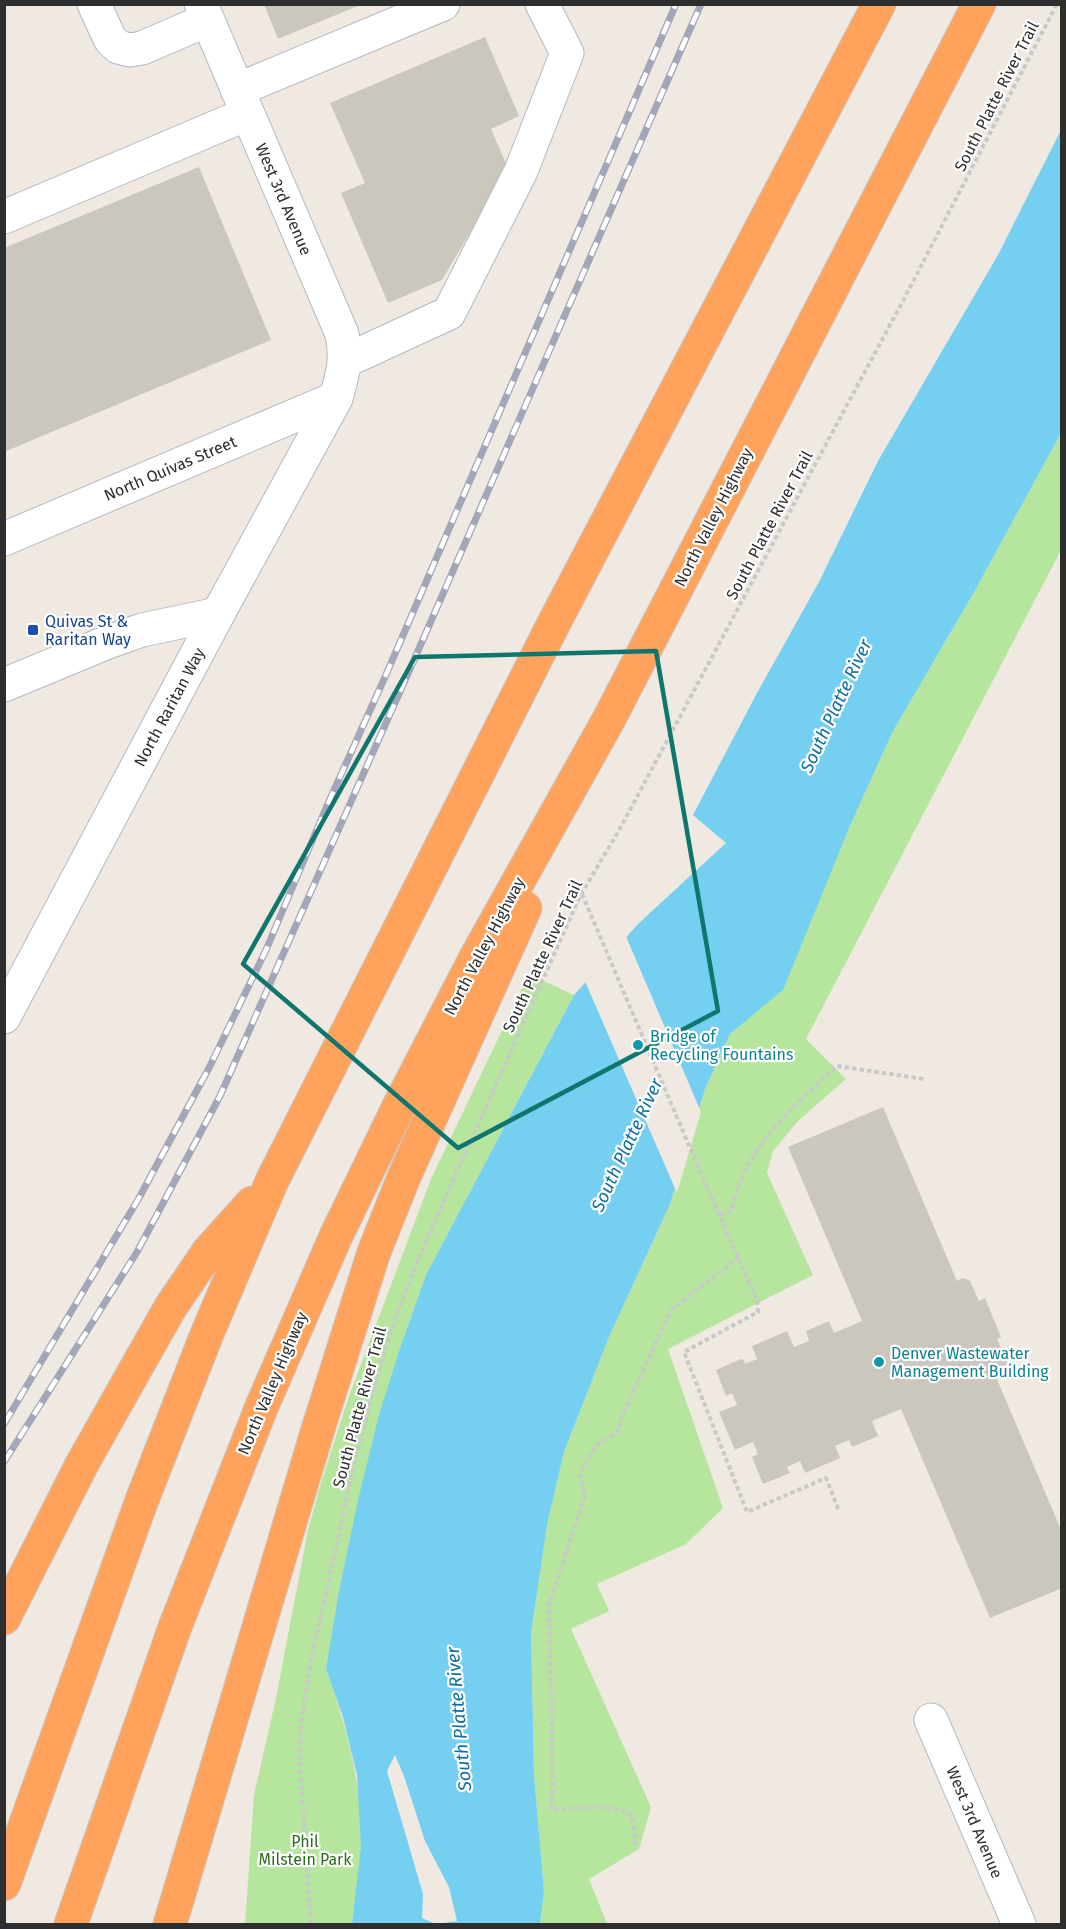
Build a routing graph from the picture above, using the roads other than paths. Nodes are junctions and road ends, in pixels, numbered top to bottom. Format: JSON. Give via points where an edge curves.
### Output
{"nodes":[{"id":1,"x":94,"y":4,"type":"edge"},
{"id":2,"x":443,"y":4,"type":"edge"},
{"id":3,"x":542,"y":4,"type":"edge"},
{"id":4,"x":879,"y":4,"type":"edge"},
{"id":5,"x":979,"y":4,"type":"edge"},
{"id":6,"x":204,"y":12,"type":"edge"},
{"id":7,"x":242,"y":102,"type":"junction"},
{"id":8,"x":4,"y":217,"type":"edge"},
{"id":9,"x":345,"y":361,"type":"junction"},
{"id":10,"x":336,"y":398,"type":"junction"},
{"id":11,"x":4,"y":538,"type":"edge"},
{"id":12,"x":218,"y":614,"type":"junction"},
{"id":13,"x":4,"y":686,"type":"edge"},
{"id":14,"x":609,"y":719,"type":"junction"},
{"id":15,"x":4,"y":1017,"type":"edge"},
{"id":16,"x":272,"y":1181,"type":"junction"},
{"id":17,"x":4,"y":1618,"type":"edge"},
{"id":18,"x":931,"y":1720,"type":"dead end"},
{"id":19,"x":4,"y":1884,"type":"edge"},
{"id":20,"x":71,"y":1924,"type":"edge"},
{"id":21,"x":170,"y":1924,"type":"edge"},
{"id":22,"x":1019,"y":1924,"type":"edge"}],
"edges":[{"from":1,"to":6,"type":"street","via":[[110,39],[118,47],[130,50],[142,48]]},
{"from":2,"to":7,"type":"street"},
{"from":3,"to":9,"type":"street","via":[[567,53],[521,171],[449,313]]},
{"from":4,"to":16,"type":"highway","via":[[555,621]]},
{"from":5,"to":14,"type":"highway","name":"North Valley Highway"},
{"from":6,"to":7,"type":"street","name":"West 3rd Avenue"},
{"from":7,"to":8,"type":"street"},
{"from":7,"to":9,"type":"street","name":"West 3rd Avenue","via":[[342,334]]},
{"from":9,"to":10,"type":"street","name":"West 3rd Avenue"},
{"from":10,"to":11,"type":"street","name":"North Quivas Street"},
{"from":10,"to":12,"type":"street","name":"North Raritan Way"},
{"from":12,"to":13,"type":"street","via":[[125,636]]},
{"from":12,"to":15,"type":"street","name":"North Raritan Way"},
{"from":14,"to":20,"type":"highway","name":"North Valley Highway","via":[[466,978],[309,1295],[176,1627]]},
{"from":14,"to":21,"type":"highway","via":[[374,1252]]},
{"from":16,"to":17,"type":"highway","via":[[208,1252],[170,1308],[82,1464]]},
{"from":16,"to":19,"type":"highway","via":[[142,1500]]},
{"from":18,"to":22,"type":"street","name":"West 3rd Avenue"}]}
